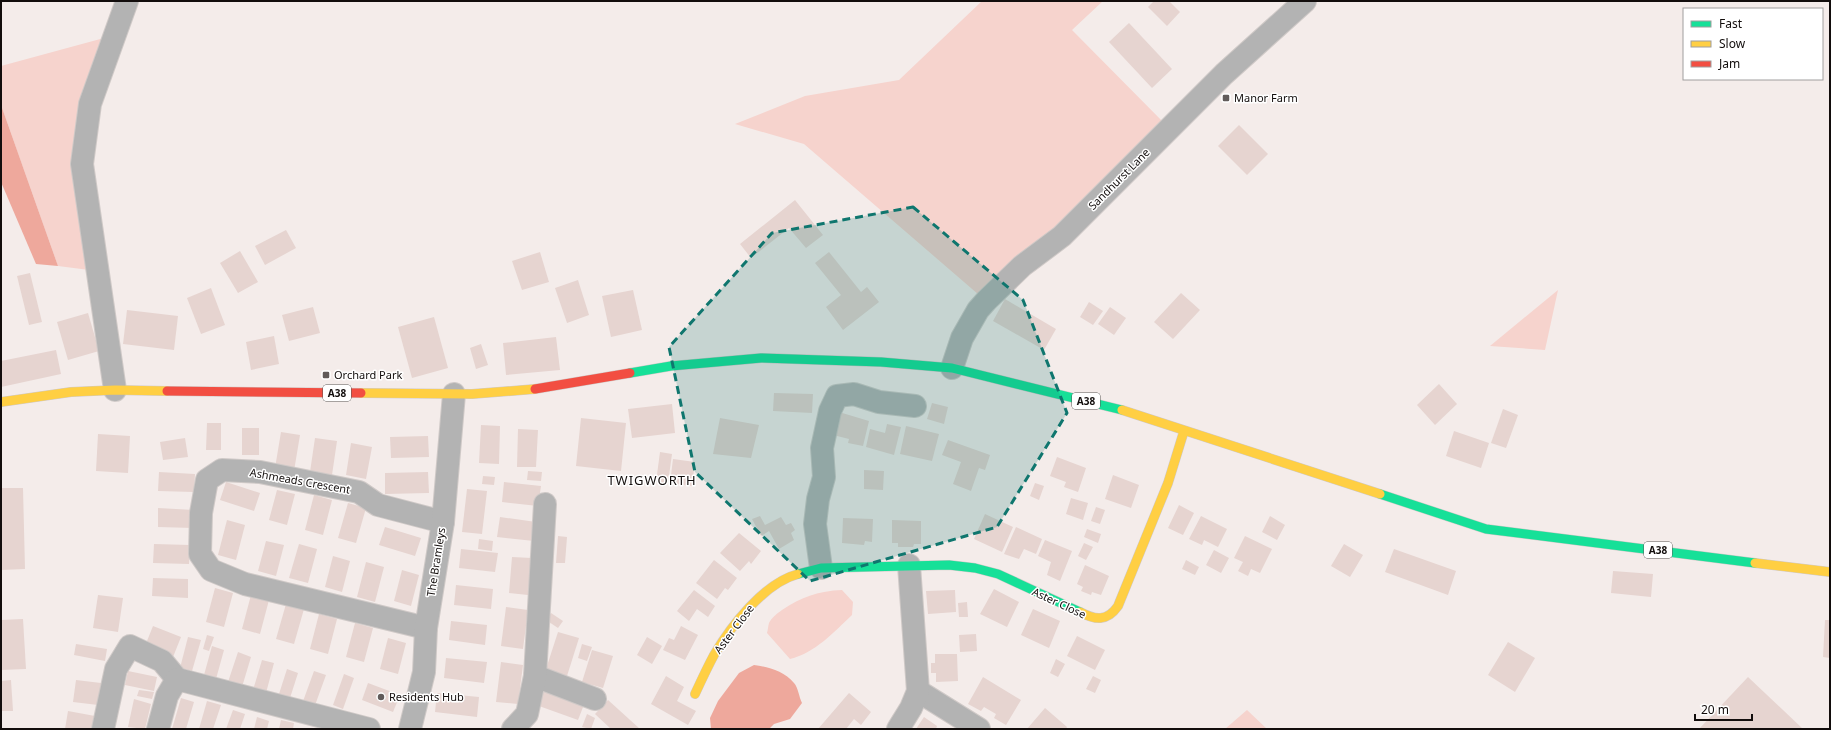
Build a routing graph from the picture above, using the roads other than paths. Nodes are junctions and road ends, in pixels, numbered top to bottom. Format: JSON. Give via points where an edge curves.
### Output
{"nodes":[{"id":1,"x":127,"y":1,"type":"edge"},
{"id":2,"x":1305,"y":1,"type":"edge"},
{"id":3,"x":952,"y":368,"type":"junction"},
{"id":4,"x":115,"y":390,"type":"junction"},
{"id":5,"x":454,"y":394,"type":"junction"},
{"id":6,"x":1,"y":402,"type":"edge"},
{"id":7,"x":915,"y":406,"type":"dead end"},
{"id":8,"x":1184,"y":431,"type":"junction"},
{"id":9,"x":545,"y":504,"type":"dead end"},
{"id":10,"x":443,"y":522,"type":"junction"},
{"id":11,"x":909,"y":565,"type":"junction"},
{"id":12,"x":821,"y":568,"type":"junction"},
{"id":13,"x":1830,"y":572,"type":"edge"},
{"id":14,"x":426,"y":628,"type":"junction"},
{"id":15,"x":535,"y":676,"type":"junction"},
{"id":16,"x":177,"y":679,"type":"junction"},
{"id":17,"x":702,"y":688,"type":"dead end"},
{"id":18,"x":918,"y":691,"type":"junction"},
{"id":19,"x":595,"y":699,"type":"dead end"},
{"id":20,"x":102,"y":729,"type":"edge"},
{"id":21,"x":158,"y":729,"type":"edge"},
{"id":22,"x":369,"y":729,"type":"edge"},
{"id":23,"x":410,"y":729,"type":"edge"},
{"id":24,"x":513,"y":729,"type":"edge"},
{"id":25,"x":898,"y":729,"type":"edge"},
{"id":26,"x":979,"y":729,"type":"edge"}],
"edges":[{"from":1,"to":4,"type":"street","via":[[90,104],[82,164]]},
{"from":2,"to":3,"type":"street","name":"Sandhurst Lane","via":[[1224,74],[1062,236],[1022,266],[986,301],[962,338]]},
{"from":3,"to":5,"type":"main road","number":"A38","via":[[881,362],[762,358],[671,366],[531,390]]},
{"from":3,"to":8,"type":"main road","number":"A38","via":[[1122,410]]},
{"from":4,"to":5,"type":"main road","number":"A38"},
{"from":4,"to":6,"type":"main road","number":"A38","via":[[71,392]]},
{"from":5,"to":10,"type":"street","name":"The Bramleys"},
{"from":7,"to":12,"type":"street","via":[[879,402],[854,394],[837,396],[830,411],[822,448],[824,478],[814,524]]},
{"from":8,"to":11,"type":"main road","name":"Aster Close","via":[[1168,483],[1120,601],[1108,616],[1101,619],[1092,618],[998,574],[975,568]]},
{"from":8,"to":13,"type":"main road","number":"A38","via":[[1486,529]]},
{"from":9,"to":15,"type":"street"},
{"from":10,"to":14,"type":"street","name":"The Bramleys"},
{"from":10,"to":14,"type":"street","name":"Ashmeads Crescent","via":[[378,505],[359,492],[252,471],[222,470],[207,480],[201,513],[200,554],[211,570],[245,584]]},
{"from":11,"to":12,"type":"main road","name":"Aster Close"},
{"from":11,"to":18,"type":"street"},
{"from":12,"to":17,"type":"main road","name":"Aster Close","via":[[791,576],[761,595],[737,622],[714,655]]},
{"from":14,"to":23,"type":"street","name":"The Bramleys","via":[[424,672]]},
{"from":15,"to":19,"type":"street"},
{"from":15,"to":24,"type":"street","via":[[527,714]]},
{"from":16,"to":20,"type":"street","via":[[162,660],[130,646],[116,669]]},
{"from":16,"to":21,"type":"street","via":[[167,696]]},
{"from":16,"to":22,"type":"street"},
{"from":18,"to":25,"type":"street"},
{"from":18,"to":26,"type":"street"}]}
